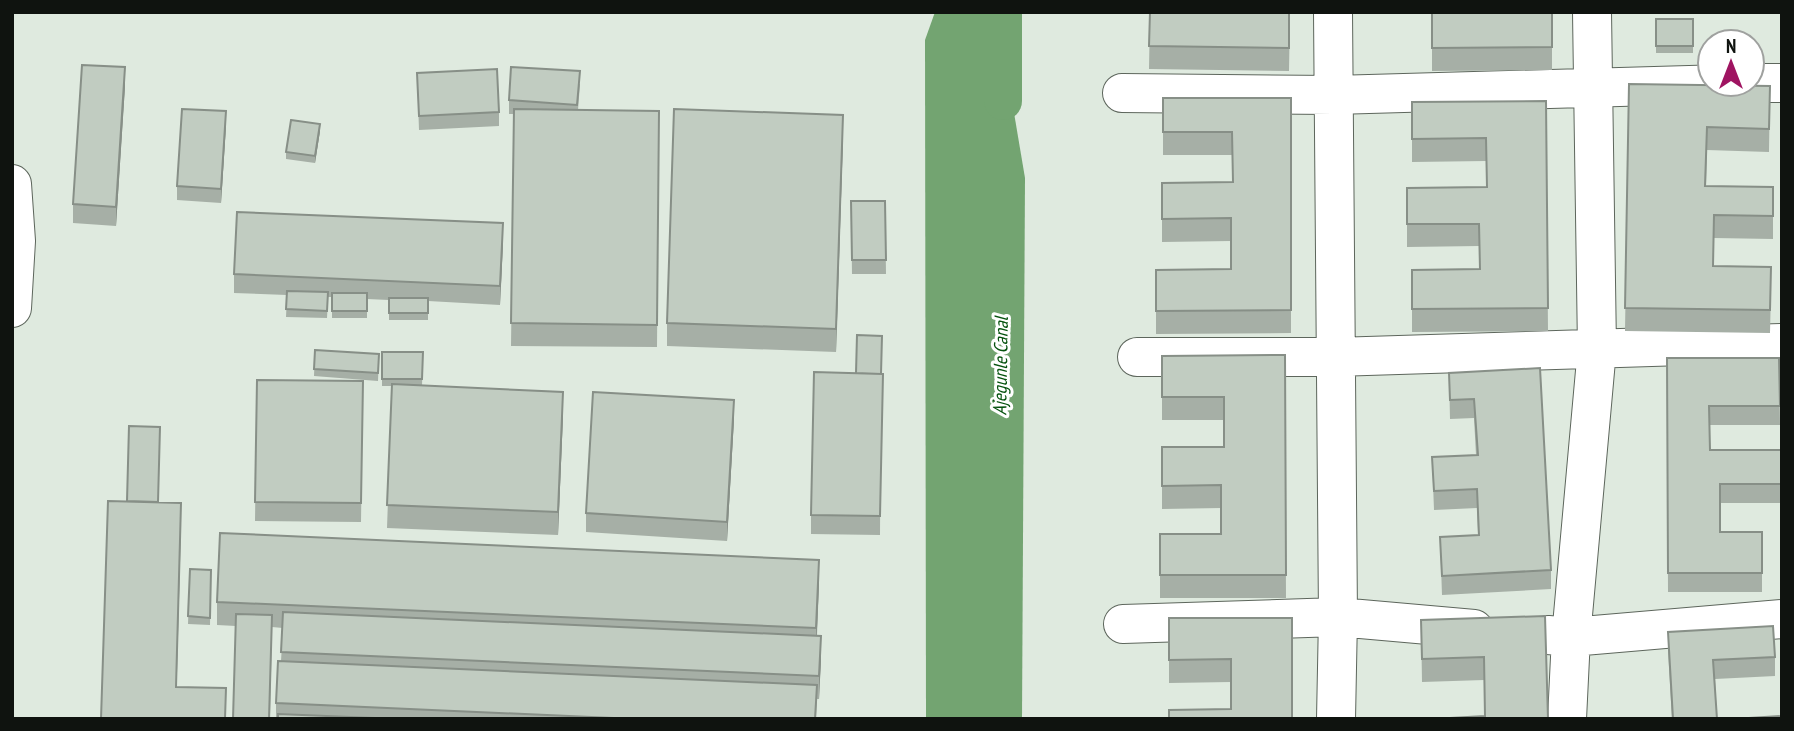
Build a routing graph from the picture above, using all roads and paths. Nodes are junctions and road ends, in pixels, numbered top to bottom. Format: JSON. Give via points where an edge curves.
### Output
{"nodes":[{"id":1,"x":1333,"y":12,"type":"edge"},
{"id":2,"x":1592,"y":12,"type":"edge"},
{"id":3,"x":1696,"y":85,"type":"edge"},
{"id":4,"x":1593,"y":87,"type":"junction"},
{"id":5,"x":1122,"y":93,"type":"dead end"},
{"id":6,"x":1334,"y":95,"type":"junction"},
{"id":7,"x":12,"y":184,"type":"edge"},
{"id":8,"x":12,"y":308,"type":"edge"},
{"id":9,"x":1782,"y":343,"type":"edge"},
{"id":10,"x":1597,"y":349,"type":"junction"},
{"id":11,"x":1137,"y":357,"type":"dead end"},
{"id":12,"x":1335,"y":357,"type":"junction"},
{"id":13,"x":1338,"y":617,"type":"junction"},
{"id":14,"x":1782,"y":619,"type":"edge"},
{"id":15,"x":1123,"y":624,"type":"dead end"},
{"id":16,"x":1571,"y":637,"type":"junction"},
{"id":17,"x":1336,"y":719,"type":"edge"},
{"id":18,"x":1567,"y":719,"type":"edge"}],
"edges":[{"from":1,"to":6,"type":"street"},
{"from":2,"to":4,"type":"street"},
{"from":3,"to":4,"type":"street"},
{"from":4,"to":6,"type":"street"},
{"from":4,"to":10,"type":"street"},
{"from":5,"to":6,"type":"street"},
{"from":6,"to":12,"type":"street"},
{"from":7,"to":8,"type":"street","via":[[16,241]]},
{"from":9,"to":10,"type":"street"},
{"from":10,"to":12,"type":"street"},
{"from":10,"to":16,"type":"street"},
{"from":11,"to":12,"type":"street"},
{"from":12,"to":13,"type":"street"},
{"from":13,"to":15,"type":"street"},
{"from":13,"to":16,"type":"street"},
{"from":13,"to":17,"type":"street"},
{"from":14,"to":16,"type":"street"},
{"from":16,"to":18,"type":"street"}]}
